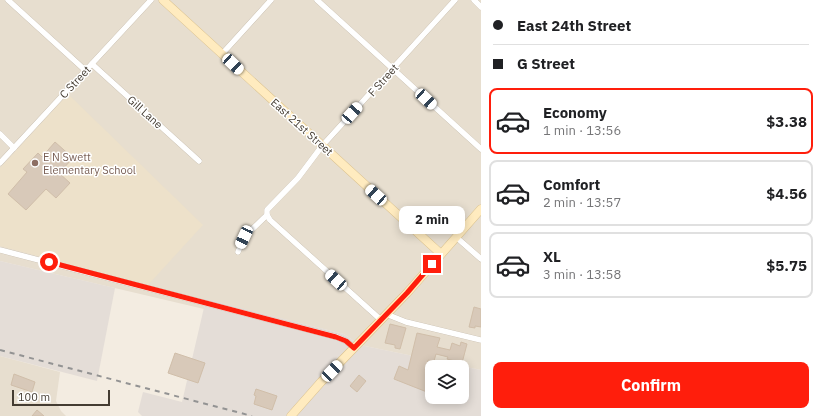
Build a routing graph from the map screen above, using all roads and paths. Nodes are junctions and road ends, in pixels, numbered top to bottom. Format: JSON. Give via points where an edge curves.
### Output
{"nodes":[{"id":1,"x":8,"y":0,"type":"edge"},
{"id":2,"x":151,"y":0,"type":"edge"},
{"id":3,"x":163,"y":0,"type":"edge"},
{"id":4,"x":271,"y":0,"type":"edge"},
{"id":5,"x":317,"y":0,"type":"edge"},
{"id":6,"x":455,"y":0,"type":"edge"},
{"id":7,"x":474,"y":0,"type":"edge"},
{"id":8,"x":481,"y":7,"type":"edge"},
{"id":9,"x":222,"y":54,"type":"junction"},
{"id":10,"x":92,"y":64,"type":"junction"},
{"id":11,"x":393,"y":69,"type":"junction"},
{"id":12,"x":86,"y":71,"type":"junction"},
{"id":13,"x":0,"y":134,"type":"edge"},
{"id":14,"x":322,"y":146,"type":"junction"},
{"id":15,"x":14,"y":148,"type":"junction"},
{"id":16,"x":481,"y":149,"type":"edge"},
{"id":17,"x":199,"y":160,"type":"dead end"},
{"id":18,"x":0,"y":163,"type":"edge"},
{"id":19,"x":481,"y":209,"type":"edge"},
{"id":20,"x":267,"y":215,"type":"junction"},
{"id":21,"x":456,"y":237,"type":"junction"},
{"id":22,"x":0,"y":250,"type":"edge"},
{"id":23,"x":238,"y":252,"type":"dead end"},
{"id":24,"x":441,"y":254,"type":"junction"},
{"id":25,"x":481,"y":259,"type":"edge"},
{"id":26,"x":383,"y":317,"type":"junction"},
{"id":27,"x":481,"y":340,"type":"edge"},
{"id":28,"x":354,"y":348,"type":"junction"},
{"id":29,"x":291,"y":416,"type":"edge"}],
"edges":[{"from":1,"to":12,"type":"street"},
{"from":2,"to":10,"type":"street","name":"C Street"},
{"from":3,"to":9,"type":"main road","name":"East 21st Street"},
{"from":4,"to":9,"type":"street"},
{"from":5,"to":11,"type":"street"},
{"from":6,"to":11,"type":"street","name":"F Street"},
{"from":7,"to":8,"type":"street"},
{"from":9,"to":14,"type":"main road","name":"East 21st Street"},
{"from":10,"to":12,"type":"street","name":"C Street"},
{"from":10,"to":17,"type":"street","name":"Gill Lane"},
{"from":11,"to":14,"type":"street","name":"F Street"},
{"from":11,"to":16,"type":"street"},
{"from":12,"to":15,"type":"street","name":"C Street"},
{"from":13,"to":15,"type":"street"},
{"from":14,"to":20,"type":"street","name":"F Street","via":[[298,178],[267,210]]},
{"from":14,"to":24,"type":"main road","name":"East 21st Street"},
{"from":15,"to":18,"type":"street","name":"C Street"},
{"from":19,"to":21,"type":"main road"},
{"from":20,"to":23,"type":"street","name":"F Street","via":[[244,237]]},
{"from":20,"to":26,"type":"street"},
{"from":21,"to":24,"type":"main road"},
{"from":21,"to":25,"type":"street"},
{"from":22,"to":28,"type":"street","via":[[336,337]]},
{"from":24,"to":26,"type":"main road"},
{"from":26,"to":27,"type":"street"},
{"from":26,"to":28,"type":"main road"},
{"from":28,"to":29,"type":"main road"}]}
